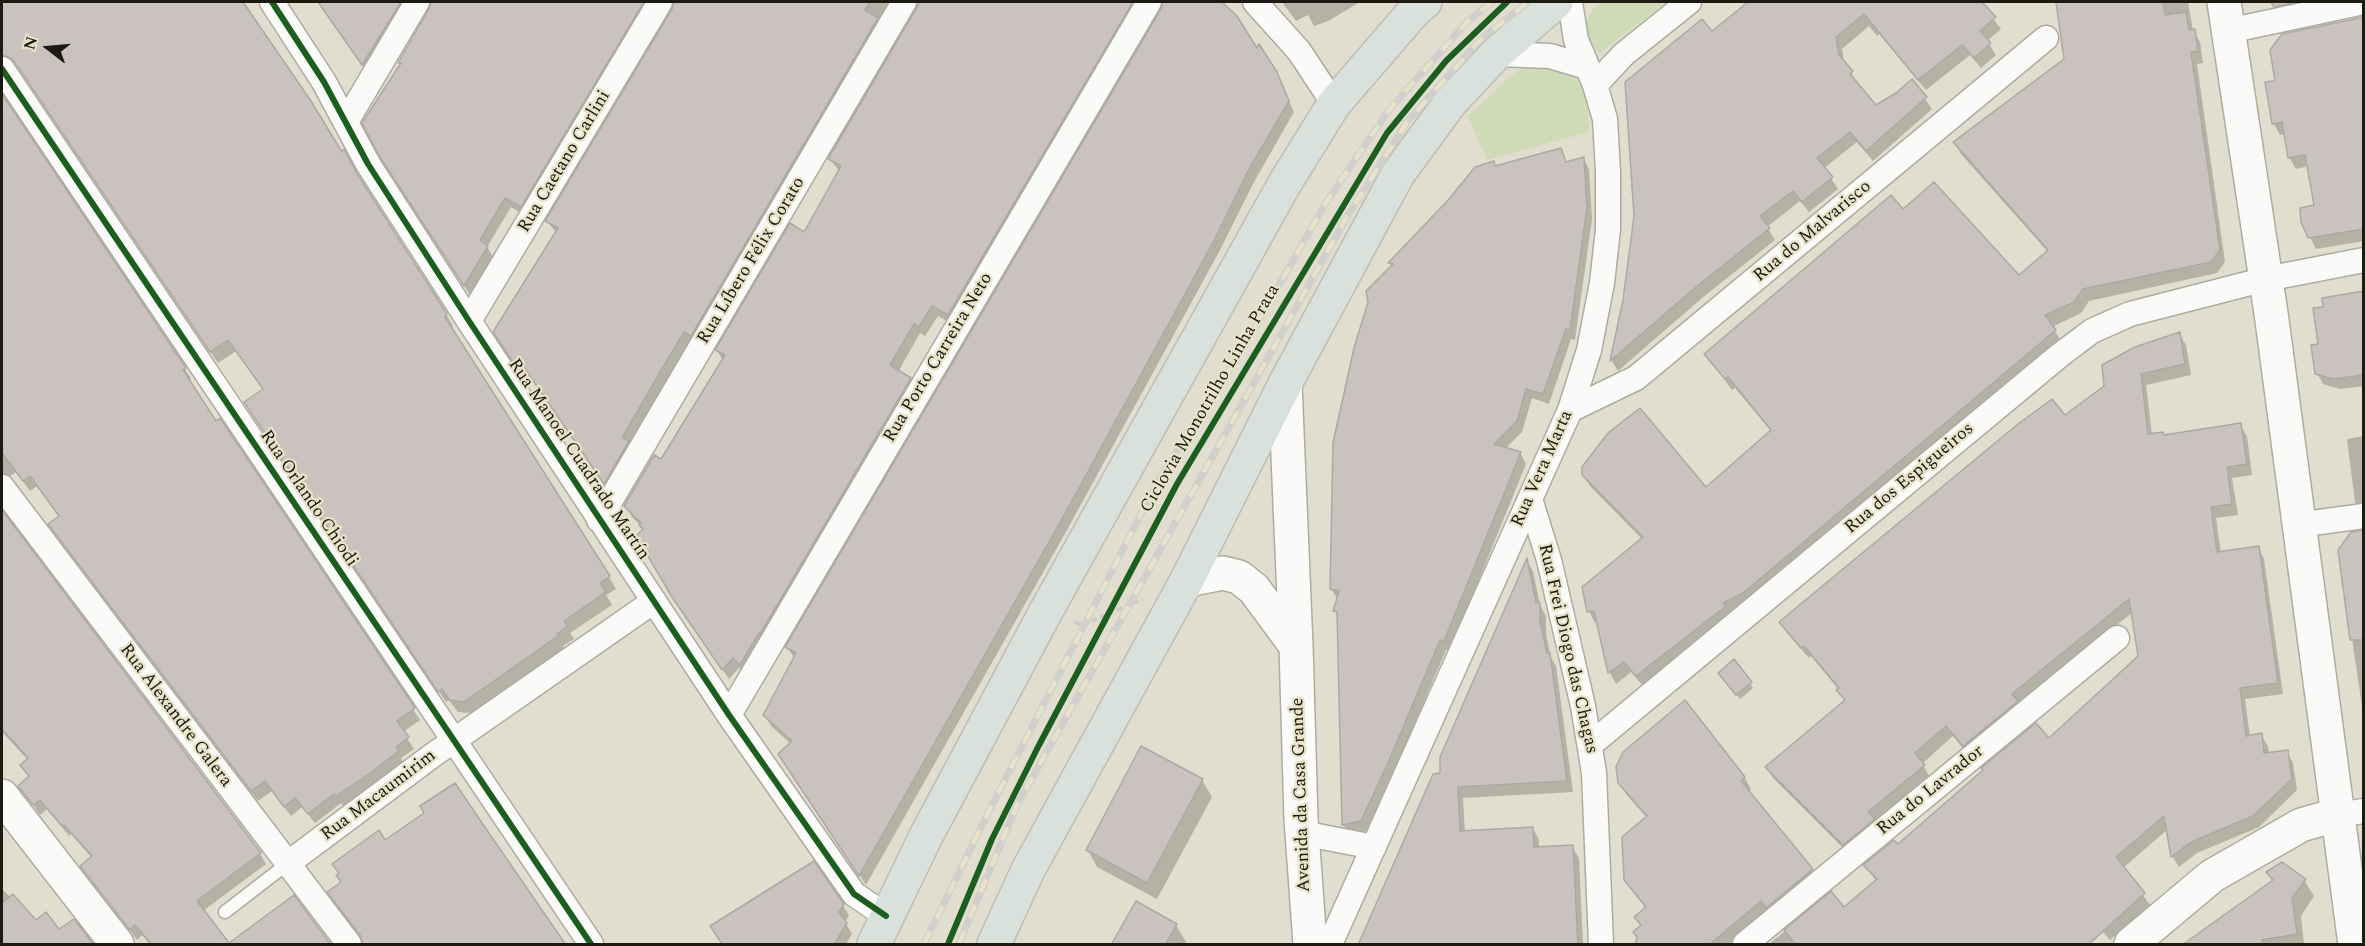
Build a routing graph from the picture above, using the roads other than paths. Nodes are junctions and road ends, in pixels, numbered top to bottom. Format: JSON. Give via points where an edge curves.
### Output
{"nodes":[{"id":1,"x":272,"y":2,"type":"edge"},
{"id":2,"x":417,"y":2,"type":"edge"},
{"id":3,"x":660,"y":2,"type":"edge"},
{"id":4,"x":904,"y":2,"type":"edge"},
{"id":5,"x":1149,"y":2,"type":"edge"},
{"id":6,"x":1255,"y":2,"type":"edge"},
{"id":7,"x":1425,"y":2,"type":"edge"},
{"id":8,"x":1556,"y":2,"type":"edge"},
{"id":9,"x":1570,"y":2,"type":"edge"},
{"id":10,"x":1689,"y":2,"type":"edge"},
{"id":11,"x":2364,"y":2,"type":"edge"},
{"id":12,"x":2226,"y":16,"type":"edge"},
{"id":13,"x":2046,"y":38,"type":"dead end"},
{"id":14,"x":1496,"y":54,"type":"junction"},
{"id":15,"x":2,"y":69,"type":"edge"},
{"id":16,"x":1591,"y":76,"type":"junction"},
{"id":17,"x":1334,"y":104,"type":"junction"},
{"id":18,"x":346,"y":122,"type":"junction"},
{"id":19,"x":2364,"y":260,"type":"edge"},
{"id":20,"x":2266,"y":279,"type":"junction"},
{"id":21,"x":469,"y":321,"type":"junction"},
{"id":22,"x":1285,"y":384,"type":"junction"},
{"id":23,"x":1570,"y":410,"type":"junction"},
{"id":24,"x":2,"y":487,"type":"edge"},
{"id":25,"x":1530,"y":499,"type":"junction"},
{"id":26,"x":2364,"y":516,"type":"edge"},
{"id":27,"x":599,"y":520,"type":"junction"},
{"id":28,"x":2298,"y":525,"type":"junction"},
{"id":29,"x":1187,"y":580,"type":"junction"},
{"id":30,"x":654,"y":601,"type":"junction"},
{"id":31,"x":2117,"y":638,"type":"dead end"},
{"id":32,"x":1296,"y":646,"type":"junction"},
{"id":33,"x":729,"y":715,"type":"junction"},
{"id":34,"x":453,"y":740,"type":"junction"},
{"id":35,"x":1590,"y":745,"type":"junction"},
{"id":36,"x":2,"y":796,"type":"edge"},
{"id":37,"x":2350,"y":813,"type":"edge"},
{"id":38,"x":1302,"y":833,"type":"junction"},
{"id":39,"x":1374,"y":847,"type":"junction"},
{"id":40,"x":287,"y":864,"type":"junction"},
{"id":41,"x":225,"y":912,"type":"dead end"},
{"id":42,"x":880,"y":930,"type":"edge"},
{"id":43,"x":117,"y":945,"type":"edge"},
{"id":44,"x":349,"y":945,"type":"edge"},
{"id":45,"x":591,"y":945,"type":"edge"},
{"id":46,"x":994,"y":945,"type":"edge"},
{"id":47,"x":1310,"y":945,"type":"edge"},
{"id":48,"x":1330,"y":945,"type":"edge"},
{"id":49,"x":1601,"y":945,"type":"edge"},
{"id":50,"x":1745,"y":945,"type":"edge"},
{"id":51,"x":2131,"y":945,"type":"edge"},
{"id":52,"x":2355,"y":945,"type":"edge"}],
"edges":[{"from":1,"to":18,"type":"street","name":"Rua Manoel Cuadrado Martín"},
{"from":2,"to":18,"type":"street"},
{"from":3,"to":21,"type":"street","name":"Rua Caetano Carlini"},
{"from":4,"to":27,"type":"street","name":"Rua Líbero Félix Corato"},
{"from":5,"to":33,"type":"street","name":"Rua Porto Carreira Neto"},
{"from":6,"to":17,"type":"street","via":[[1299,51]]},
{"from":7,"to":17,"type":"main road"},
{"from":8,"to":14,"type":"main road"},
{"from":9,"to":16,"type":"street","name":"Rua Vera Marta","via":[[1576,40]]},
{"from":10,"to":16,"type":"street"},
{"from":11,"to":12,"type":"street"},
{"from":12,"to":20,"type":"street"},
{"from":13,"to":23,"type":"street","name":"Rua do Malvarisco","via":[[1636,378]]},
{"from":14,"to":16,"type":"street","via":[[1550,56]]},
{"from":14,"to":22,"type":"main road","via":[[1450,103],[1398,174]]},
{"from":15,"to":34,"type":"street","name":"Rua Orlando Chiodi"},
{"from":16,"to":23,"type":"street","name":"Rua Vera Marta","via":[[1605,119],[1608,229],[1589,350]]},
{"from":17,"to":42,"type":"main road","via":[[1285,183],[1046,613]]},
{"from":18,"to":21,"type":"street","name":"Rua Manoel Cuadrado Martín","via":[[368,164]]},
{"from":19,"to":20,"type":"street","name":"Rua dos Espigueiros"},
{"from":20,"to":28,"type":"street"},
{"from":20,"to":35,"type":"street","name":"Rua dos Espigueiros","via":[[2130,314],[2092,331]]},
{"from":21,"to":27,"type":"street","name":"Rua Manoel Cuadrado Martín"},
{"from":22,"to":29,"type":"main road"},
{"from":22,"to":32,"type":"street","name":"Avenida da Casa Grande"},
{"from":23,"to":25,"type":"street","name":"Rua Vera Marta"},
{"from":24,"to":40,"type":"street","name":"Rua Alexandre Galera"},
{"from":25,"to":35,"type":"street","name":"Rua Frei Diogo das Chagas","via":[[1549,560]]},
{"from":25,"to":39,"type":"street","name":"Rua Vera Marta"},
{"from":26,"to":28,"type":"street"},
{"from":27,"to":30,"type":"street","name":"Rua Manoel Cuadrado Martín"},
{"from":28,"to":37,"type":"street"},
{"from":29,"to":32,"type":"street","via":[[1223,573],[1239,577],[1254,589]]},
{"from":29,"to":46,"type":"main road","via":[[1028,870]]},
{"from":30,"to":33,"type":"street","name":"Rua Manoel Cuadrado Martín"},
{"from":30,"to":34,"type":"street","name":"Rua Macaumirim"},
{"from":31,"to":50,"type":"street","name":"Rua do Lavrador"},
{"from":32,"to":38,"type":"street","name":"Avenida da Casa Grande"},
{"from":33,"to":42,"type":"street","name":"Rua Manoel Cuadrado Martín"},
{"from":34,"to":40,"type":"street","name":"Rua Macaumirim"},
{"from":34,"to":45,"type":"street","name":"Rua Orlando Chiodi"},
{"from":35,"to":49,"type":"street","name":"Rua Frei Diogo das Chagas"},
{"from":36,"to":43,"type":"street"},
{"from":37,"to":51,"type":"street","via":[[2301,825],[2212,876]]},
{"from":37,"to":52,"type":"street"},
{"from":38,"to":39,"type":"street"},
{"from":38,"to":47,"type":"street","name":"Avenida da Casa Grande"},
{"from":39,"to":48,"type":"street","name":"Rua Vera Marta"},
{"from":40,"to":41,"type":"lane","name":"Rua Macaumirim"},
{"from":40,"to":44,"type":"street","name":"Rua Alexandre Galera"}]}
